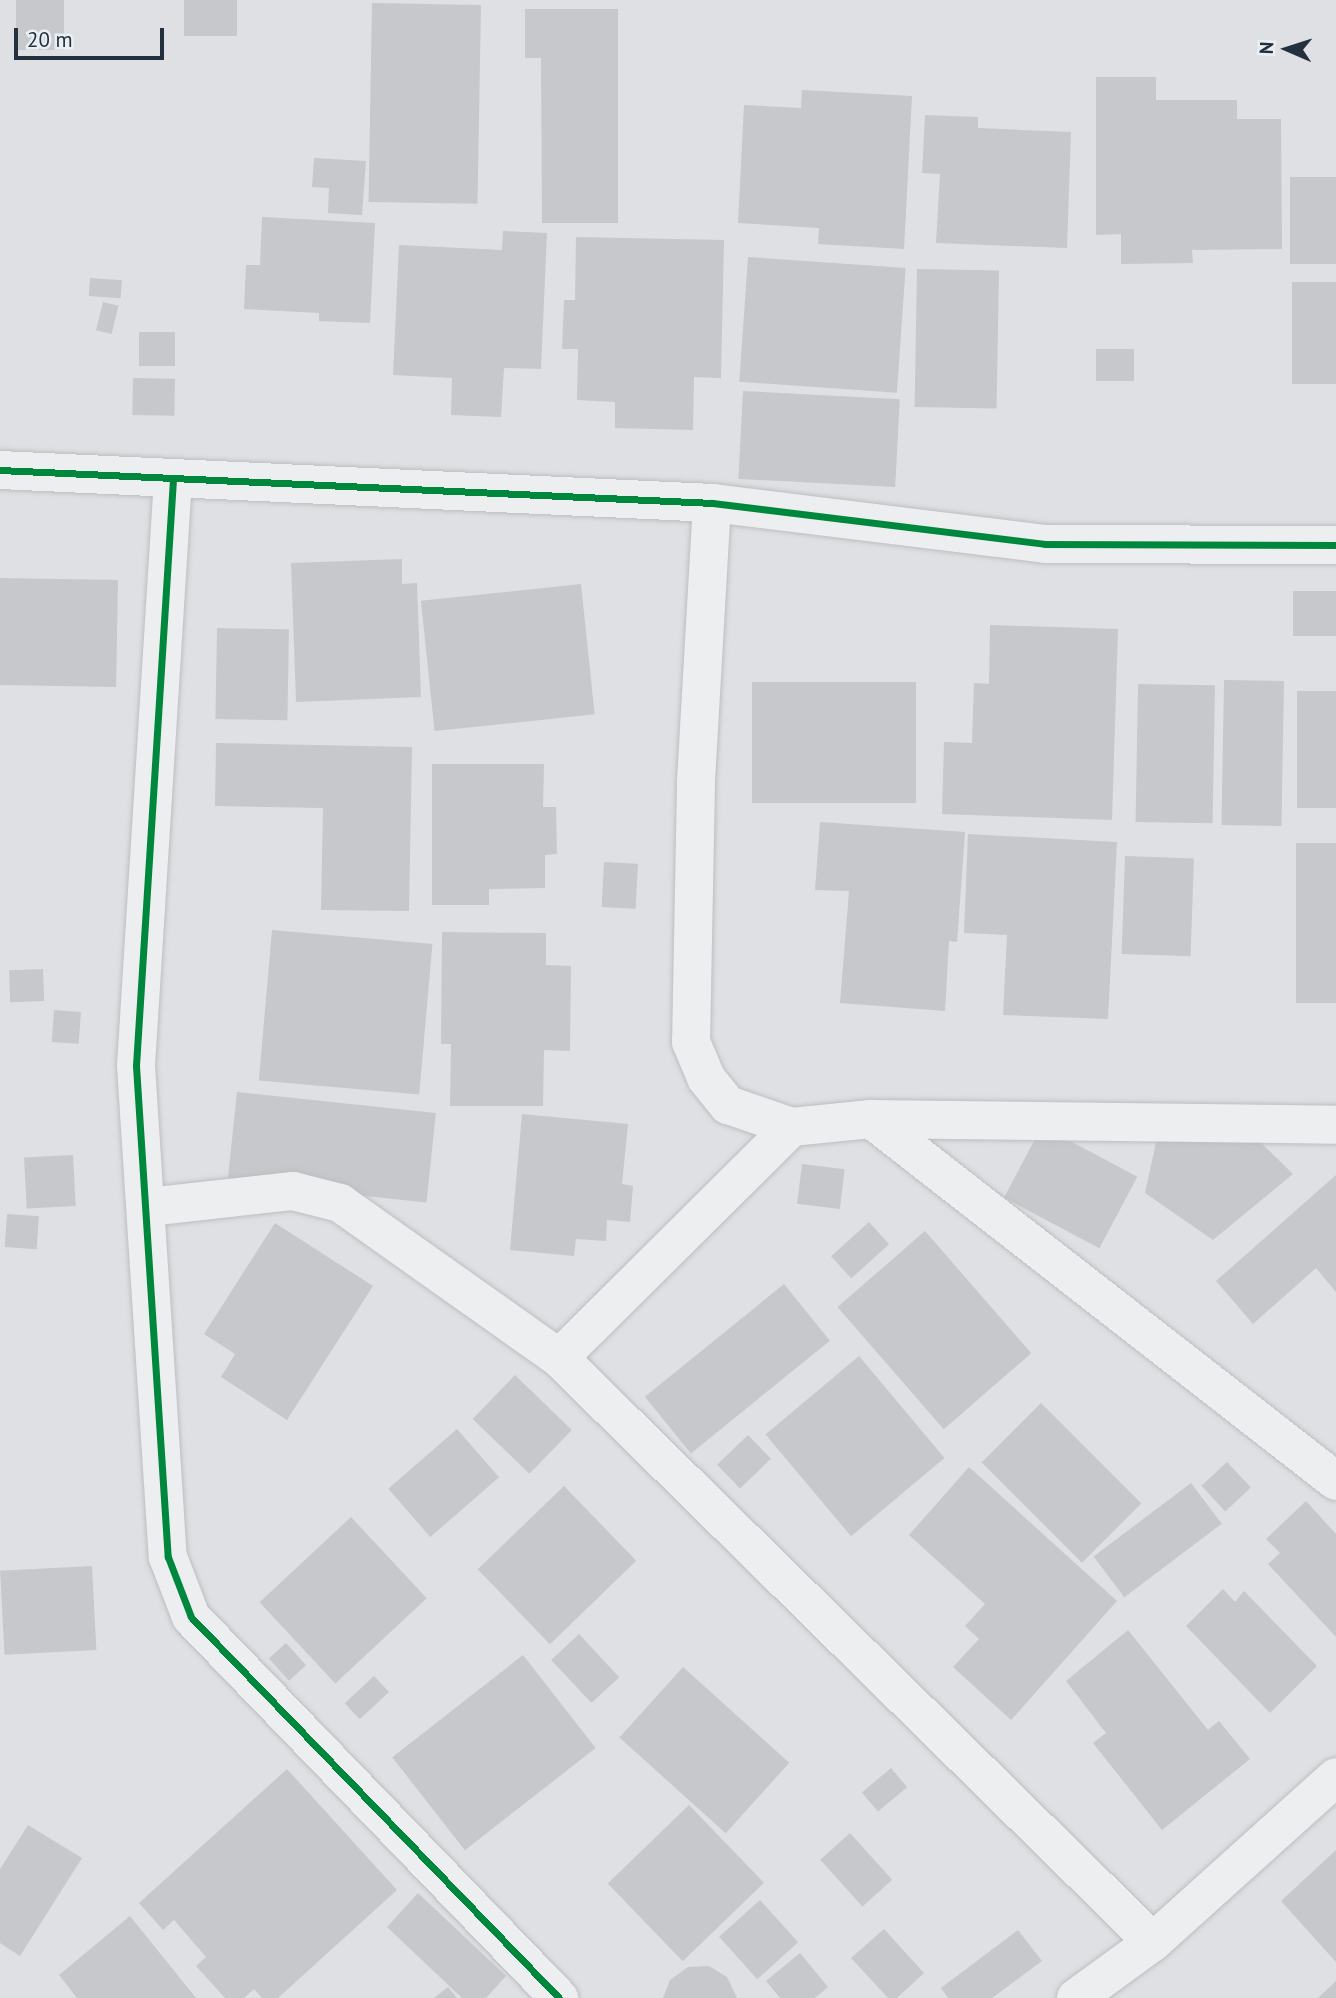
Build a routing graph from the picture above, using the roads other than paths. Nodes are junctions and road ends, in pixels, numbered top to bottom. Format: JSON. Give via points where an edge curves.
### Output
{"nodes":[{"id":1,"x":0,"y":470,"type":"edge"},
{"id":2,"x":173,"y":479,"type":"junction"},
{"id":3,"x":712,"y":503,"type":"junction"},
{"id":4,"x":1336,"y":545,"type":"edge"},
{"id":5,"x":871,"y":1119,"type":"junction"},
{"id":6,"x":1336,"y":1125,"type":"edge"},
{"id":7,"x":792,"y":1127,"type":"junction"},
{"id":8,"x":148,"y":1207,"type":"junction"},
{"id":9,"x":559,"y":1358,"type":"junction"},
{"id":10,"x":1336,"y":1481,"type":"edge"},
{"id":11,"x":1336,"y":1777,"type":"edge"},
{"id":12,"x":1153,"y":1941,"type":"junction"},
{"id":13,"x":559,"y":1998,"type":"edge"},
{"id":14,"x":1076,"y":1998,"type":"edge"}],
"edges":[{"from":1,"to":2,"type":"street"},
{"from":2,"to":3,"type":"street"},
{"from":2,"to":8,"type":"street","via":[[136,1066]]},
{"from":3,"to":4,"type":"street","via":[[1045,544]]},
{"from":3,"to":7,"type":"street","via":[[696,784],[691,1042],[706,1078],[728,1105]]},
{"from":5,"to":6,"type":"street"},
{"from":5,"to":7,"type":"street"},
{"from":5,"to":10,"type":"street"},
{"from":7,"to":9,"type":"street"},
{"from":8,"to":9,"type":"street","via":[[293,1191],[340,1203]]},
{"from":8,"to":13,"type":"street","via":[[156,1429],[168,1558],[191,1617]]},
{"from":9,"to":12,"type":"street"},
{"from":11,"to":12,"type":"street"},
{"from":12,"to":14,"type":"street"}]}
